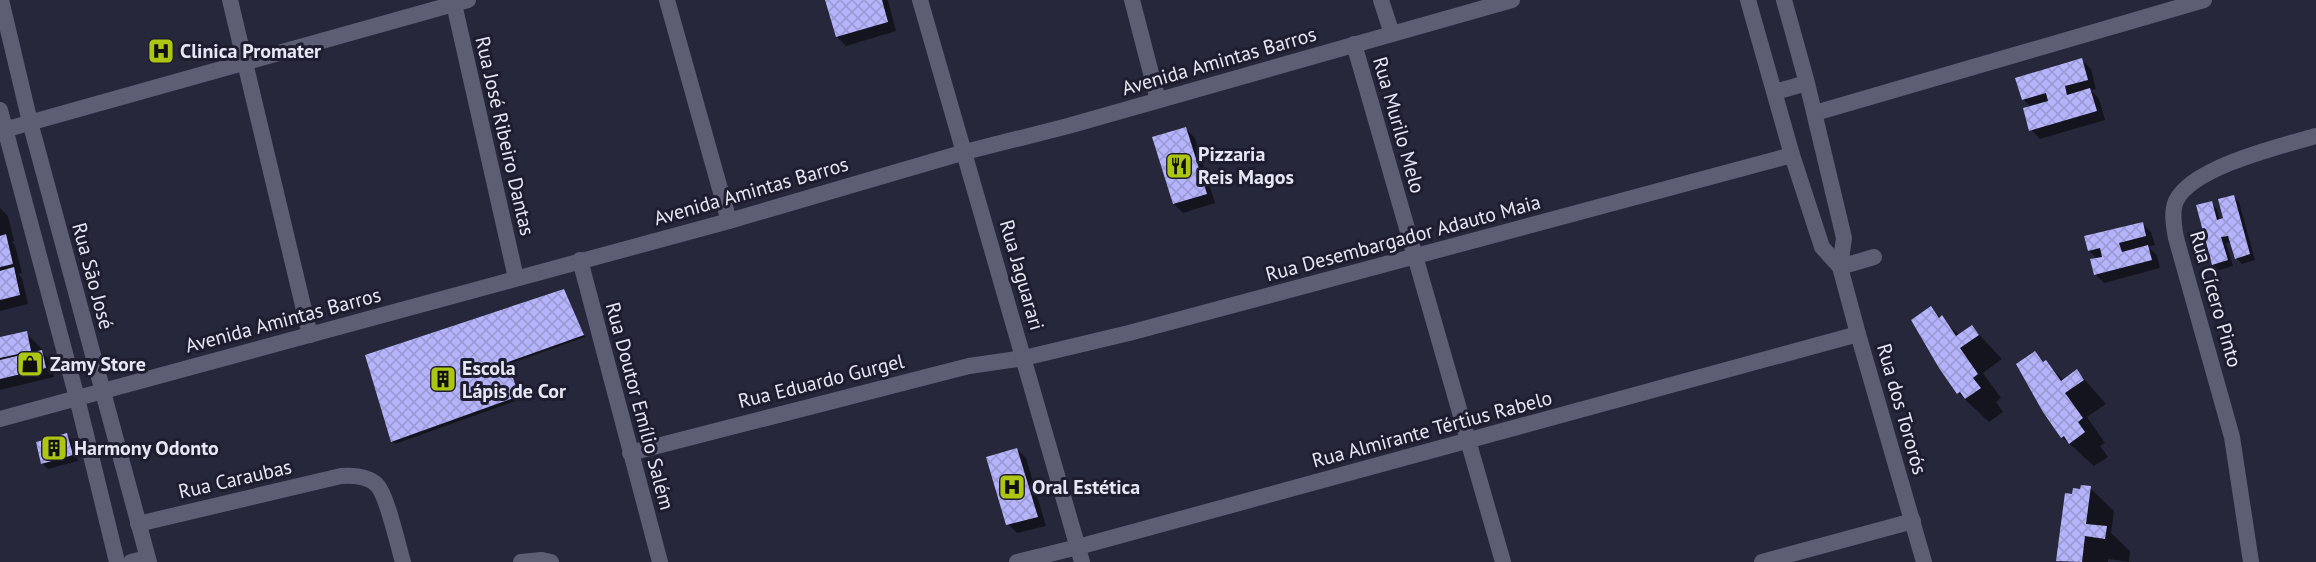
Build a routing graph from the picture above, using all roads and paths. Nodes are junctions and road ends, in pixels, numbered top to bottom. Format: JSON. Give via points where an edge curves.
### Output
{"nodes":[{"id":1,"x":1,"y":0,"type":"edge"},
{"id":2,"x":230,"y":0,"type":"edge"},
{"id":3,"x":667,"y":0,"type":"edge"},
{"id":4,"x":920,"y":0,"type":"edge"},
{"id":5,"x":1132,"y":0,"type":"edge"},
{"id":6,"x":1381,"y":0,"type":"edge"},
{"id":7,"x":1512,"y":0,"type":"edge"},
{"id":8,"x":1748,"y":0,"type":"edge"},
{"id":9,"x":1784,"y":0,"type":"edge"},
{"id":10,"x":2204,"y":0,"type":"edge"},
{"id":11,"x":461,"y":2,"type":"edge"},
{"id":12,"x":408,"y":8,"type":"edge"},
{"id":13,"x":1392,"y":34,"type":"junction"},
{"id":14,"x":1354,"y":44,"type":"junction"},
{"id":15,"x":245,"y":62,"type":"junction"},
{"id":16,"x":1807,"y":82,"type":"junction"},
{"id":17,"x":1775,"y":92,"type":"junction"},
{"id":18,"x":1158,"y":100,"type":"junction"},
{"id":19,"x":0,"y":110,"type":"edge"},
{"id":20,"x":1815,"y":113,"type":"junction"},
{"id":21,"x":30,"y":122,"type":"junction"},
{"id":22,"x":2,"y":130,"type":"edge"},
{"id":23,"x":2316,"y":136,"type":"edge"},
{"id":24,"x":965,"y":152,"type":"junction"},
{"id":25,"x":1792,"y":155,"type":"junction"},
{"id":26,"x":729,"y":220,"type":"junction"},
{"id":27,"x":1415,"y":257,"type":"junction"},
{"id":28,"x":1874,"y":257,"type":"dead end"},
{"id":29,"x":580,"y":260,"type":"junction"},
{"id":30,"x":1840,"y":267,"type":"junction"},
{"id":31,"x":516,"y":278,"type":"junction"},
{"id":32,"x":1858,"y":334,"type":"junction"},
{"id":33,"x":310,"y":335,"type":"junction"},
{"id":34,"x":1024,"y":358,"type":"junction"},
{"id":35,"x":102,"y":391,"type":"junction"},
{"id":36,"x":77,"y":398,"type":"junction"},
{"id":37,"x":0,"y":419,"type":"edge"},
{"id":38,"x":1468,"y":441,"type":"junction"},
{"id":39,"x":630,"y":453,"type":"junction"},
{"id":40,"x":1913,"y":521,"type":"junction"},
{"id":41,"x":138,"y":524,"type":"junction"},
{"id":42,"x":1080,"y":555,"type":"edge"},
{"id":43,"x":148,"y":560,"type":"edge"},
{"id":44,"x":117,"y":562,"type":"edge"},
{"id":45,"x":131,"y":562,"type":"edge"},
{"id":46,"x":403,"y":562,"type":"edge"},
{"id":47,"x":521,"y":562,"type":"edge"},
{"id":48,"x":551,"y":562,"type":"edge"},
{"id":49,"x":660,"y":562,"type":"edge"},
{"id":50,"x":1017,"y":562,"type":"edge"},
{"id":51,"x":1503,"y":562,"type":"edge"},
{"id":52,"x":1762,"y":562,"type":"edge"},
{"id":53,"x":1924,"y":562,"type":"edge"},
{"id":54,"x":2251,"y":562,"type":"edge"}],
"edges":[{"from":1,"to":21,"type":"street","name":"Rua São José"},
{"from":2,"to":15,"type":"street"},
{"from":3,"to":26,"type":"street"},
{"from":4,"to":24,"type":"street","name":"Rua Jaguarari"},
{"from":5,"to":18,"type":"street"},
{"from":6,"to":13,"type":"street"},
{"from":7,"to":13,"type":"street","name":"Avenida Amintas Barros"},
{"from":8,"to":17,"type":"street","name":"Rua dos Tororós"},
{"from":9,"to":16,"type":"street","name":"Rua dos Tororós"},
{"from":10,"to":20,"type":"street"},
{"from":11,"to":12,"type":"street"},
{"from":11,"to":31,"type":"street","name":"Rua José Ribeiro Dantas"},
{"from":12,"to":15,"type":"street"},
{"from":13,"to":14,"type":"street","name":"Avenida Amintas Barros"},
{"from":14,"to":18,"type":"street","name":"Avenida Amintas Barros"},
{"from":14,"to":27,"type":"street","name":"Rua Murilo Melo"},
{"from":15,"to":21,"type":"street"},
{"from":15,"to":33,"type":"street"},
{"from":16,"to":17,"type":"street"},
{"from":16,"to":20,"type":"street","name":"Rua dos Tororós"},
{"from":17,"to":25,"type":"street","name":"Rua dos Tororós"},
{"from":18,"to":24,"type":"street","name":"Avenida Amintas Barros"},
{"from":19,"to":22,"type":"street"},
{"from":20,"to":30,"type":"street","name":"Rua dos Tororós","via":[[1844,238]]},
{"from":21,"to":22,"type":"street"},
{"from":21,"to":35,"type":"street","name":"Rua São José"},
{"from":22,"to":36,"type":"street"},
{"from":23,"to":54,"type":"street","name":"Rua Cícero Pinto","via":[[2220,168],[2187,189],[2174,208],[2176,238],[2232,437]]},
{"from":24,"to":26,"type":"street","name":"Avenida Amintas Barros"},
{"from":24,"to":34,"type":"street","name":"Rua Jaguarari"},
{"from":25,"to":27,"type":"street","name":"Rua Desembargador Adauto Maia"},
{"from":25,"to":30,"type":"street","name":"Rua dos Tororós","via":[[1822,247]]},
{"from":26,"to":29,"type":"street","name":"Avenida Amintas Barros"},
{"from":27,"to":34,"type":"street","name":"Rua Desembargador Adauto Maia"},
{"from":27,"to":38,"type":"street","name":"Rua Murilo Melo"},
{"from":28,"to":30,"type":"street"},
{"from":29,"to":31,"type":"street","name":"Avenida Amintas Barros"},
{"from":29,"to":39,"type":"street","name":"Rua Doutor Emílio Salém"},
{"from":30,"to":32,"type":"street","name":"Rua dos Tororós"},
{"from":31,"to":33,"type":"street","name":"Avenida Amintas Barros"},
{"from":32,"to":38,"type":"street","name":"Rua Almirante Tértius Rabelo"},
{"from":32,"to":40,"type":"street","name":"Rua dos Tororós"},
{"from":33,"to":35,"type":"street","name":"Avenida Amintas Barros"},
{"from":34,"to":39,"type":"street","name":"Rua Eduardo Gurgel","via":[[969,366]]},
{"from":34,"to":42,"type":"street","name":"Rua Jaguarari"},
{"from":35,"to":36,"type":"street","name":"Avenida Amintas Barros"},
{"from":35,"to":41,"type":"street","name":"Rua São José"},
{"from":36,"to":37,"type":"street","name":"Avenida Amintas Barros"},
{"from":36,"to":44,"type":"street"},
{"from":38,"to":42,"type":"street","name":"Rua Almirante Tértius Rabelo"},
{"from":38,"to":51,"type":"street","name":"Rua Murilo Melo"},
{"from":39,"to":49,"type":"street","name":"Rua Doutor Emílio Salém"},
{"from":40,"to":52,"type":"street"},
{"from":40,"to":53,"type":"street","name":"Rua dos Tororós"},
{"from":41,"to":43,"type":"street","name":"Rua São José"},
{"from":41,"to":46,"type":"street","name":"Rua Caraubas","via":[[342,476],[363,477],[381,490]]},
{"from":42,"to":50,"type":"street","name":"Rua Almirante Tértius Rabelo"},
{"from":43,"to":45,"type":"street"},
{"from":47,"to":48,"type":"street"}]}
